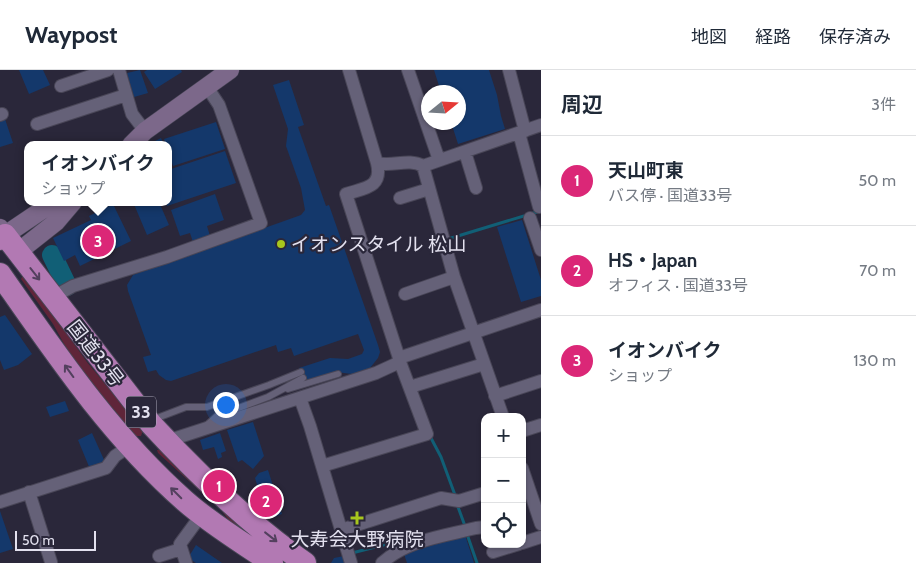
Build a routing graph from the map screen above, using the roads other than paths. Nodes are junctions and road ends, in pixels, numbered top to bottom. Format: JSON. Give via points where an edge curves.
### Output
{"nodes":[{"id":1,"x":108,"y":70,"type":"edge"},
{"id":2,"x":119,"y":70,"type":"edge"},
{"id":3,"x":349,"y":70,"type":"edge"},
{"id":4,"x":408,"y":70,"type":"edge"},
{"id":5,"x":509,"y":70,"type":"edge"},
{"id":6,"x":216,"y":77,"type":"edge"},
{"id":7,"x":61,"y":86,"type":"dead end"},
{"id":8,"x":126,"y":94,"type":"junction"},
{"id":9,"x":37,"y":124,"type":"dead end"},
{"id":10,"x":541,"y":125,"type":"edge"},
{"id":11,"x":145,"y":131,"type":"junction"},
{"id":12,"x":522,"y":132,"type":"junction"},
{"id":13,"x":135,"y":141,"type":"edge"},
{"id":14,"x":465,"y":152,"type":"junction"},
{"id":15,"x":439,"y":160,"type":"junction"},
{"id":16,"x":377,"y":163,"type":"junction"},
{"id":17,"x":423,"y":166,"type":"junction"},
{"id":18,"x":476,"y":188,"type":"dead end"},
{"id":19,"x":429,"y":189,"type":"junction"},
{"id":20,"x":400,"y":198,"type":"dead end"},
{"id":21,"x":49,"y":206,"type":"edge"},
{"id":22,"x":70,"y":206,"type":"edge"},
{"id":23,"x":539,"y":207,"type":"dead end"},
{"id":24,"x":530,"y":218,"type":"dead end"},
{"id":25,"x":5,"y":244,"type":"edge"},
{"id":26,"x":541,"y":250,"type":"edge"},
{"id":27,"x":0,"y":274,"type":"edge"},
{"id":28,"x":454,"y":277,"type":"junction"},
{"id":29,"x":405,"y":294,"type":"dead end"},
{"id":30,"x":53,"y":297,"type":"junction"},
{"id":31,"x":541,"y":310,"type":"edge"},
{"id":32,"x":472,"y":333,"type":"junction"},
{"id":33,"x":399,"y":360,"type":"junction"},
{"id":34,"x":484,"y":364,"type":"junction"},
{"id":35,"x":338,"y":374,"type":"dead end"},
{"id":36,"x":541,"y":381,"type":"edge"},
{"id":37,"x":410,"y":387,"type":"junction"},
{"id":38,"x":280,"y":391,"type":"junction"},
{"id":39,"x":496,"y":396,"type":"junction"},
{"id":40,"x":300,"y":398,"type":"junction"},
{"id":41,"x":502,"y":413,"type":"edge"},
{"id":42,"x":148,"y":421,"type":"junction"},
{"id":43,"x":541,"y":425,"type":"edge"},
{"id":44,"x":203,"y":430,"type":"junction"},
{"id":45,"x":526,"y":431,"type":"edge"},
{"id":46,"x":167,"y":441,"type":"junction"},
{"id":47,"x":130,"y":446,"type":"junction"},
{"id":48,"x":322,"y":466,"type":"junction"},
{"id":49,"x":526,"y":480,"type":"edge"},
{"id":50,"x":29,"y":492,"type":"junction"},
{"id":51,"x":481,"y":494,"type":"edge"},
{"id":52,"x":0,"y":502,"type":"edge"},
{"id":53,"x":538,"y":502,"type":"edge"},
{"id":54,"x":526,"y":506,"type":"edge"},
{"id":55,"x":202,"y":514,"type":"junction"},
{"id":56,"x":541,"y":524,"type":"edge"},
{"id":57,"x":481,"y":528,"type":"edge"},
{"id":58,"x":341,"y":530,"type":"junction"},
{"id":59,"x":541,"y":537,"type":"edge"},
{"id":60,"x":526,"y":542,"type":"edge"},
{"id":61,"x":506,"y":548,"type":"edge"},
{"id":62,"x":181,"y":549,"type":"junction"},
{"id":63,"x":493,"y":552,"type":"dead end"},
{"id":64,"x":159,"y":556,"type":"dead end"},
{"id":65,"x":51,"y":562,"type":"dead end"},
{"id":66,"x":186,"y":563,"type":"edge"},
{"id":67,"x":272,"y":563,"type":"edge"},
{"id":68,"x":305,"y":563,"type":"edge"},
{"id":69,"x":352,"y":563,"type":"edge"},
{"id":70,"x":382,"y":563,"type":"edge"}],
"edges":[{"from":1,"to":7,"type":"street"},
{"from":2,"to":8,"type":"street"},
{"from":3,"to":16,"type":"street"},
{"from":4,"to":15,"type":"street"},
{"from":5,"to":12,"type":"street"},
{"from":6,"to":11,"type":"street"},
{"from":6,"to":30,"type":"street","via":[[219,105],[261,223],[73,286]]},
{"from":8,"to":9,"type":"street"},
{"from":8,"to":11,"type":"street","via":[[132,114]]},
{"from":10,"to":12,"type":"street"},
{"from":11,"to":13,"type":"street"},
{"from":12,"to":14,"type":"street"},
{"from":12,"to":23,"type":"street"},
{"from":14,"to":15,"type":"street"},
{"from":14,"to":18,"type":"street"},
{"from":15,"to":17,"type":"street"},
{"from":16,"to":17,"type":"street","via":[[416,162]]},
{"from":16,"to":33,"type":"street","via":[[379,175],[376,182],[346,194]]},
{"from":17,"to":19,"type":"street"},
{"from":19,"to":20,"type":"street"},
{"from":19,"to":28,"type":"street"},
{"from":21,"to":25,"type":"street"},
{"from":22,"to":25,"type":"street","via":[[56,222]]},
{"from":24,"to":26,"type":"street"},
{"from":25,"to":30,"type":"highway","name":"国道33号","number":"33","one_way":true},
{"from":47,"to":27,"type":"highway","name":"国道33号","number":"33","one_way":true,"via":[[71,375]]},
{"from":28,"to":29,"type":"street"},
{"from":28,"to":32,"type":"street"},
{"from":30,"to":42,"type":"highway","name":"国道33号","number":"33"},
{"from":31,"to":32,"type":"street"},
{"from":32,"to":33,"type":"street"},
{"from":32,"to":34,"type":"street"},
{"from":33,"to":37,"type":"street"},
{"from":33,"to":40,"type":"street","via":[[376,373]]},
{"from":34,"to":37,"type":"street"},
{"from":34,"to":39,"type":"street"},
{"from":35,"to":38,"type":"lane"},
{"from":36,"to":39,"type":"street"},
{"from":37,"to":48,"type":"street","via":[[427,434]]},
{"from":38,"to":42,"type":"lane","via":[[302,375],[207,407],[186,407]]},
{"from":38,"to":44,"type":"lane","via":[[217,416]]},
{"from":39,"to":41,"type":"street"},
{"from":40,"to":44,"type":"street"},
{"from":40,"to":48,"type":"street"},
{"from":42,"to":46,"type":"highway","name":"国道33号","number":"33"},
{"from":43,"to":45,"type":"street"},
{"from":44,"to":46,"type":"street"},
{"from":46,"to":68,"type":"highway","name":"国道33号","number":"33","one_way":true,"via":[[243,516]]},
{"from":47,"to":50,"type":"street","via":[[115,456],[106,468]]},
{"from":55,"to":47,"type":"highway","name":"国道33号","number":"33","one_way":true},
{"from":48,"to":58,"type":"street"},
{"from":49,"to":53,"type":"street"},
{"from":50,"to":52,"type":"street"},
{"from":50,"to":65,"type":"street"},
{"from":51,"to":58,"type":"street","via":[[459,501],[441,498]]},
{"from":53,"to":54,"type":"street"},
{"from":53,"to":56,"type":"street"},
{"from":55,"to":62,"type":"street","via":[[180,544]]},
{"from":55,"to":67,"type":"highway","name":"国道33号","number":"33"},
{"from":57,"to":70,"type":"street","via":[[413,544]]},
{"from":58,"to":69,"type":"street"},
{"from":59,"to":60,"type":"street"},
{"from":61,"to":63,"type":"street"},
{"from":62,"to":64,"type":"street"},
{"from":62,"to":66,"type":"street"}]}
